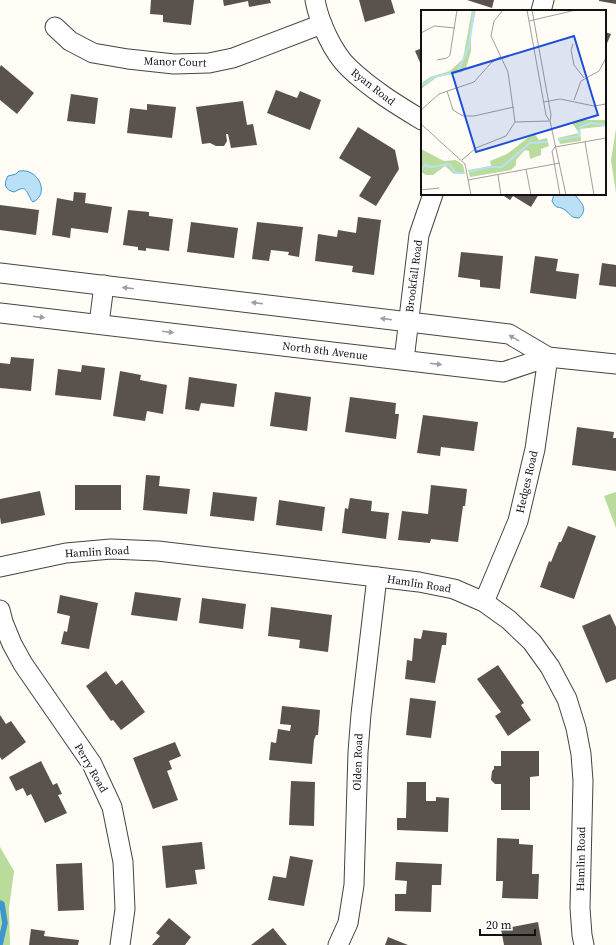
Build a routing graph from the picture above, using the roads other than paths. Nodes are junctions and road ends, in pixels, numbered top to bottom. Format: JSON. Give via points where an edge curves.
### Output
{"nodes":[{"id":1,"x":315,"y":0,"type":"edge"},
{"id":2,"x":544,"y":0,"type":"edge"},
{"id":3,"x":541,"y":10,"type":"edge"},
{"id":4,"x":322,"y":24,"type":"junction"},
{"id":5,"x":55,"y":27,"type":"dead end"},
{"id":6,"x":421,"y":119,"type":"edge"},
{"id":7,"x":433,"y":195,"type":"edge"},
{"id":8,"x":0,"y":273,"type":"edge"},
{"id":9,"x":104,"y":285,"type":"junction"},
{"id":10,"x":0,"y":313,"type":"edge"},
{"id":11,"x":408,"y":321,"type":"junction"},
{"id":12,"x":99,"y":324,"type":"junction"},
{"id":13,"x":548,"y":357,"type":"junction"},
{"id":14,"x":404,"y":360,"type":"junction"},
{"id":15,"x":616,"y":364,"type":"edge"},
{"id":16,"x":0,"y":567,"type":"edge"},
{"id":17,"x":377,"y":577,"type":"junction"},
{"id":18,"x":484,"y":602,"type":"junction"},
{"id":19,"x":0,"y":610,"type":"edge"},
{"id":20,"x":120,"y":945,"type":"edge"},
{"id":21,"x":338,"y":945,"type":"edge"},
{"id":22,"x":584,"y":945,"type":"edge"}],
"edges":[{"from":1,"to":4,"type":"street","name":"Ryan Road"},
{"from":2,"to":3,"type":"street"},
{"from":4,"to":5,"type":"street","name":"Manor Court","via":[[233,58],[209,64],[174,64],[93,53],[70,41]]},
{"from":4,"to":6,"type":"street","name":"Ryan Road","via":[[348,67]]},
{"from":7,"to":11,"type":"street","name":"Brookfall Road","via":[[419,235]]},
{"from":8,"to":9,"type":"street","name":"North 8th Avenue"},
{"from":11,"to":9,"type":"street","name":"North 8th Avenue","one_way":true},
{"from":9,"to":12,"type":"street"},
{"from":10,"to":12,"type":"street","name":"North 8th Avenue","one_way":true},
{"from":13,"to":11,"type":"street","name":"North 8th Avenue","one_way":true,"via":[[509,334]]},
{"from":11,"to":14,"type":"street","name":"Brookfall Road"},
{"from":12,"to":14,"type":"street","name":"North 8th Avenue","one_way":true},
{"from":14,"to":13,"type":"street","name":"North 8th Avenue","one_way":true,"via":[[503,372]]},
{"from":13,"to":15,"type":"street","name":"North 8th Avenue"},
{"from":13,"to":18,"type":"street","name":"Hedges Road","via":[[535,449],[518,521]]},
{"from":16,"to":17,"type":"street","name":"Hamlin Road","via":[[66,553],[111,550],[158,551]]},
{"from":17,"to":18,"type":"street","name":"Hamlin Road","via":[[454,589]]},
{"from":17,"to":21,"type":"street","name":"Olden Road","via":[[360,721],[354,885],[348,923]]},
{"from":18,"to":22,"type":"street","name":"Hamlin Road","via":[[509,620],[537,648],[567,698],[576,728],[581,754],[582,781],[580,908]]},
{"from":19,"to":20,"type":"street","name":"Perry Road","via":[[23,664],[92,764],[112,807],[123,862],[125,909]]}]}
